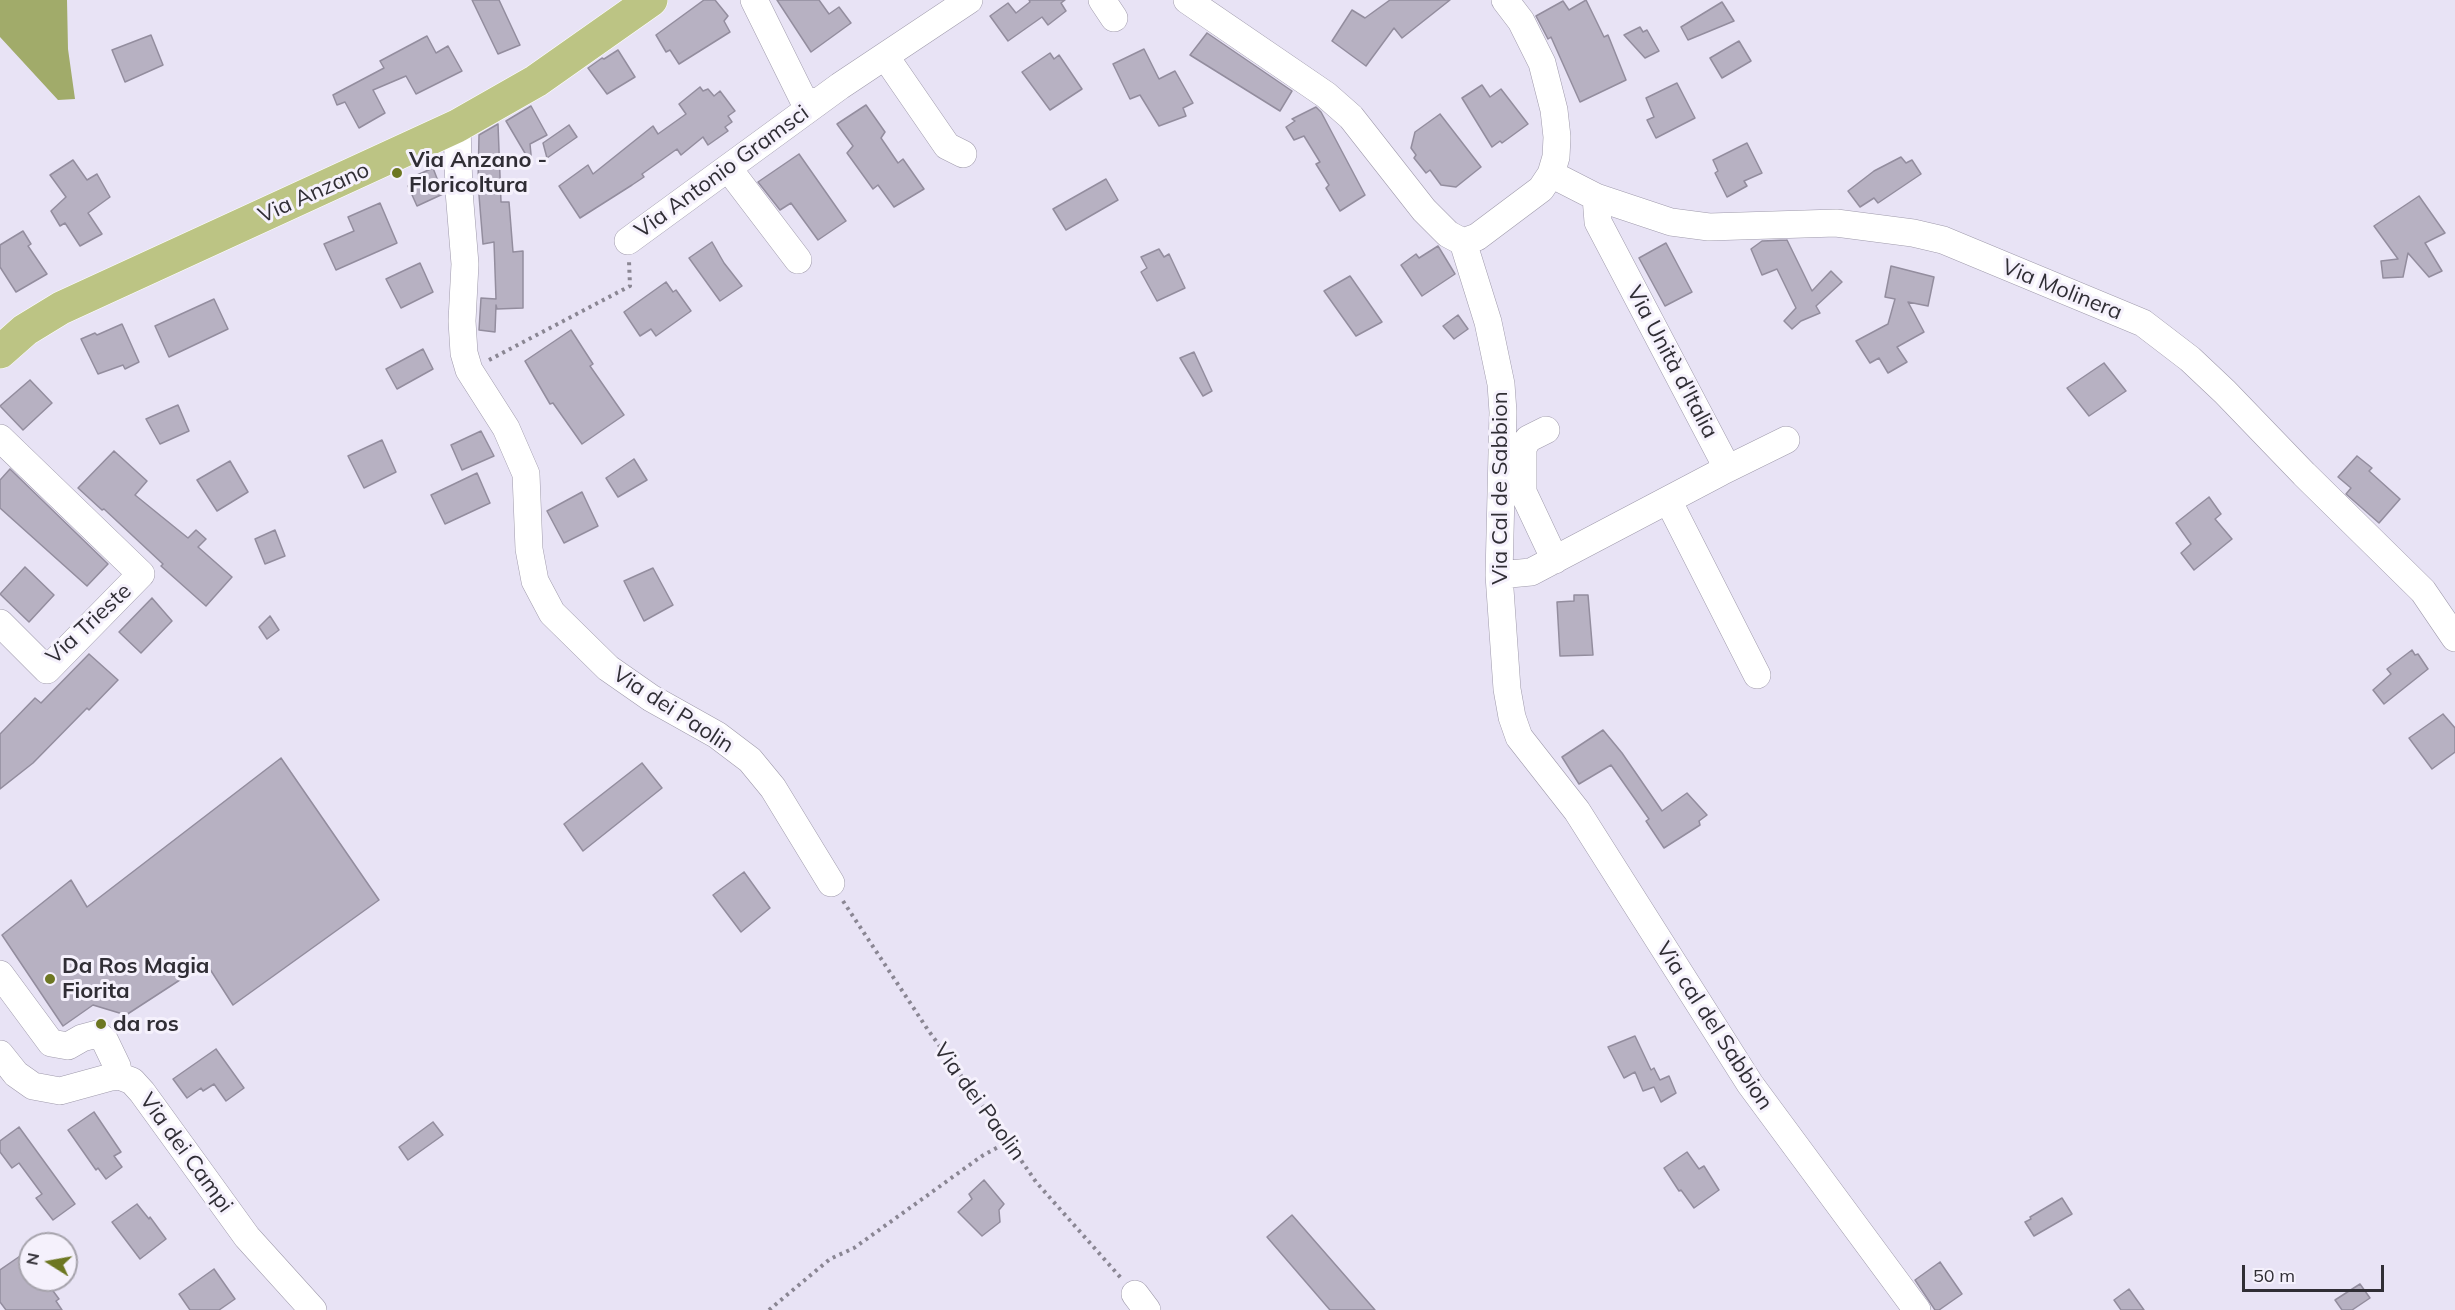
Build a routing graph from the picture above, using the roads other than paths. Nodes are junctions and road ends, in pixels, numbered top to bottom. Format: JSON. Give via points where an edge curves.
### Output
{"nodes":[{"id":1,"x":651,"y":0,"type":"edge"},
{"id":2,"x":754,"y":0,"type":"edge"},
{"id":3,"x":969,"y":0,"type":"edge"},
{"id":4,"x":1187,"y":0,"type":"edge"},
{"id":5,"x":1505,"y":0,"type":"edge"},
{"id":6,"x":885,"y":56,"type":"junction"},
{"id":7,"x":817,"y":103,"type":"junction"},
{"id":8,"x":457,"y":126,"type":"junction"},
{"id":9,"x":963,"y":154,"type":"dead end"},
{"id":10,"x":728,"y":168,"type":"junction"},
{"id":11,"x":1551,"y":174,"type":"junction"},
{"id":12,"x":1596,"y":197,"type":"junction"},
{"id":13,"x":628,"y":242,"type":"road end"},
{"id":14,"x":1463,"y":242,"type":"junction"},
{"id":15,"x":798,"y":260,"type":"dead end"},
{"id":16,"x":0,"y":352,"type":"edge"},
{"id":17,"x":1546,"y":429,"type":"dead end"},
{"id":18,"x":0,"y":438,"type":"edge"},
{"id":19,"x":1786,"y":440,"type":"dead end"},
{"id":20,"x":1721,"y":472,"type":"junction"},
{"id":21,"x":1668,"y":500,"type":"junction"},
{"id":22,"x":1555,"y":560,"type":"junction"},
{"id":23,"x":1499,"y":575,"type":"junction"},
{"id":24,"x":0,"y":623,"type":"edge"},
{"id":25,"x":2455,"y":638,"type":"edge"},
{"id":26,"x":1757,"y":675,"type":"dead end"},
{"id":27,"x":1519,"y":737,"type":"joint"},
{"id":28,"x":831,"y":883,"type":"road end"},
{"id":29,"x":0,"y":974,"type":"edge"},
{"id":30,"x":0,"y":1054,"type":"edge"},
{"id":31,"x":119,"y":1076,"type":"junction"},
{"id":32,"x":313,"y":1310,"type":"edge"},
{"id":33,"x":1917,"y":1310,"type":"edge"}],
"edges":[{"from":1,"to":8,"type":"main road","name":"Via Anzano","via":[[536,81]]},
{"from":2,"to":7,"type":"street","name":"Via Antonio Gramsci","via":[[803,99]]},
{"from":3,"to":6,"type":"street","name":"Via Antonio Gramsci"},
{"from":4,"to":14,"type":"street","via":[[1326,95],[1351,117],[1424,210],[1448,234]]},
{"from":5,"to":11,"type":"street","via":[[1534,44],[1549,87],[1557,137]]},
{"from":6,"to":7,"type":"street","name":"Via Antonio Gramsci"},
{"from":6,"to":9,"type":"street","via":[[946,146]]},
{"from":7,"to":10,"type":"street","name":"Via Antonio Gramsci"},
{"from":8,"to":16,"type":"main road","name":"Via Anzano","via":[[61,308],[25,330]]},
{"from":8,"to":28,"type":"street","name":"Via dei Paolin","via":[[465,264],[462,337],[469,370],[506,428],[526,474],[529,549],[535,581],[552,614],[608,668],[651,698],[717,735],[750,760],[773,788]]},
{"from":10,"to":13,"type":"street","name":"Via Antonio Gramsci"},
{"from":10,"to":15,"type":"street"},
{"from":11,"to":12,"type":"street","name":"Via Molinera"},
{"from":11,"to":14,"type":"street","via":[[1524,203],[1477,237]]},
{"from":12,"to":20,"type":"street","name":"Via Unità d'Italia","via":[[1598,222],[1723,460]]},
{"from":12,"to":25,"type":"street","name":"Via Molinera","via":[[1671,222],[1699,226],[1836,223],[1913,233],[1943,240],[2143,323],[2225,392],[2423,591]]},
{"from":14,"to":23,"type":"street","name":"Via Cal de Sabbion","via":[[1488,322],[1501,384]]},
{"from":17,"to":22,"type":"street","via":[[1528,439],[1523,448],[1523,492]]},
{"from":18,"to":24,"type":"street","name":"Via Trieste","via":[[141,574],[47,670]]},
{"from":19,"to":20,"type":"street"},
{"from":20,"to":21,"type":"street"},
{"from":21,"to":22,"type":"street"},
{"from":21,"to":26,"type":"street"},
{"from":22,"to":23,"type":"street","via":[[1531,572]]},
{"from":23,"to":27,"type":"street","name":"Via Cal de Sabbion","via":[[1507,689]]},
{"from":27,"to":33,"type":"street","name":"Via cal del Sabbion","via":[[1577,811],[1750,1084]]},
{"from":29,"to":31,"type":"street","via":[[51,1043],[68,1046],[97,1034],[105,1041]]},
{"from":30,"to":31,"type":"street","name":"Via dei Campi","via":[[16,1074],[33,1086],[60,1091]]},
{"from":31,"to":32,"type":"street","name":"Via dei Campi","via":[[132,1080],[142,1092],[247,1237]]}]}
